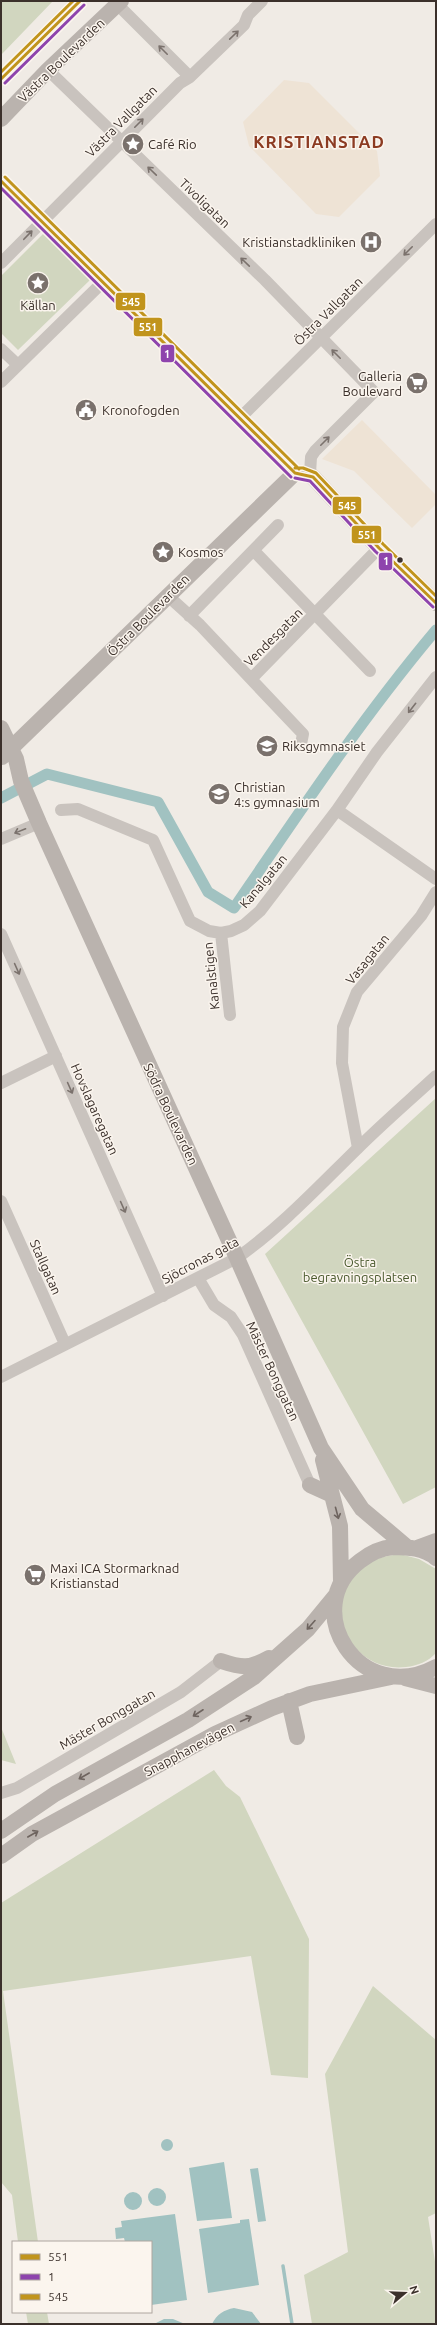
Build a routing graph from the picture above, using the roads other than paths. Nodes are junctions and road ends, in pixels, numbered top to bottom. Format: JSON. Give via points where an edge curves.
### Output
{"nodes":[{"id":1,"x":262,"y":1,"type":"edge"},
{"id":2,"x":119,"y":3,"type":"edge"},
{"id":3,"x":48,"y":70,"type":"junction"},
{"id":4,"x":190,"y":77,"type":"junction"},
{"id":5,"x":1,"y":119,"type":"edge"},
{"id":6,"x":121,"y":141,"type":"junction"},
{"id":7,"x":1,"y":180,"type":"edge"},
{"id":8,"x":42,"y":221,"type":"junction"},
{"id":9,"x":436,"y":224,"type":"edge"},
{"id":10,"x":1,"y":263,"type":"edge"},
{"id":11,"x":104,"y":281,"type":"junction"},
{"id":12,"x":321,"y":339,"type":"junction"},
{"id":13,"x":1,"y":349,"type":"edge"},
{"id":14,"x":18,"y":365,"type":"junction"},
{"id":15,"x":1,"y":382,"type":"edge"},
{"id":16,"x":240,"y":418,"type":"junction"},
{"id":17,"x":302,"y":474,"type":"junction"},
{"id":18,"x":278,"y":525,"type":"dead end"},
{"id":19,"x":379,"y":548,"type":"junction"},
{"id":20,"x":254,"y":551,"type":"junction"},
{"id":21,"x":168,"y":596,"type":"junction"},
{"id":22,"x":436,"y":603,"type":"edge"},
{"id":23,"x":315,"y":615,"type":"junction"},
{"id":24,"x":190,"y":616,"type":"junction"},
{"id":25,"x":370,"y":671,"type":"dead end"},
{"id":26,"x":436,"y":677,"type":"edge"},
{"id":27,"x":251,"y":679,"type":"junction"},
{"id":28,"x":1,"y":728,"type":"edge"},
{"id":29,"x":301,"y":744,"type":"dead end"},
{"id":30,"x":4,"y":755,"type":"edge"},
{"id":31,"x":61,"y":810,"type":"dead end"},
{"id":32,"x":338,"y":810,"type":"junction"},
{"id":33,"x":39,"y":824,"type":"junction"},
{"id":34,"x":1,"y":838,"type":"edge"},
{"id":35,"x":436,"y":879,"type":"edge"},
{"id":36,"x":436,"y":892,"type":"edge"},
{"id":37,"x":221,"y":933,"type":"junction"},
{"id":38,"x":1,"y":934,"type":"edge"},
{"id":39,"x":230,"y":1015,"type":"dead end"},
{"id":40,"x":56,"y":1056,"type":"junction"},
{"id":41,"x":436,"y":1076,"type":"edge"},
{"id":42,"x":1,"y":1083,"type":"edge"},
{"id":43,"x":358,"y":1148,"type":"junction"},
{"id":44,"x":1,"y":1201,"type":"edge"},
{"id":45,"x":237,"y":1258,"type":"junction"},
{"id":46,"x":198,"y":1278,"type":"junction"},
{"id":47,"x":163,"y":1296,"type":"junction"},
{"id":48,"x":65,"y":1344,"type":"junction"},
{"id":49,"x":1,"y":1377,"type":"edge"},
{"id":50,"x":321,"y":1448,"type":"junction"},
{"id":51,"x":310,"y":1485,"type":"joint"},
{"id":52,"x":332,"y":1495,"type":"junction"},
{"id":53,"x":436,"y":1541,"type":"edge"},
{"id":54,"x":412,"y":1548,"type":"junction"},
{"id":55,"x":436,"y":1558,"type":"edge"},
{"id":56,"x":339,"y":1589,"type":"junction"},
{"id":57,"x":288,"y":1648,"type":"junction"},
{"id":58,"x":221,"y":1661,"type":"joint"},
{"id":59,"x":436,"y":1667,"type":"edge"},
{"id":60,"x":397,"y":1677,"type":"junction"},
{"id":61,"x":436,"y":1686,"type":"edge"},
{"id":62,"x":289,"y":1701,"type":"junction"},
{"id":63,"x":297,"y":1738,"type":"dead end"},
{"id":64,"x":1,"y":1793,"type":"edge"},
{"id":65,"x":1,"y":1831,"type":"edge"},
{"id":66,"x":1,"y":1856,"type":"edge"}],
"edges":[{"from":4,"to":1,"type":"street","name":"Västra Vallgatan","one_way":true,"via":[[244,25],[248,16]]},
{"from":2,"to":3,"type":"main road","name":"Västra Boulevarden"},
{"from":4,"to":2,"type":"street","one_way":true},
{"from":3,"to":5,"type":"main road","name":"Västra Boulevarden"},
{"from":3,"to":6,"type":"street","name":"Tivoligatan"},
{"from":6,"to":4,"type":"street","name":"Västra Vallgatan","one_way":true,"via":[[180,83]]},
{"from":6,"to":8,"type":"street","name":"Västra Vallgatan"},
{"from":12,"to":6,"type":"street","name":"Tivoligatan","one_way":true},
{"from":7,"to":8,"type":"street"},
{"from":10,"to":8,"type":"street","name":"Västra Vallgatan","one_way":true},
{"from":8,"to":11,"type":"street"},
{"from":9,"to":12,"type":"street","name":"Östra Vallgatan","one_way":true},
{"from":11,"to":14,"type":"street"},
{"from":11,"to":16,"type":"street"},
{"from":12,"to":16,"type":"street","name":"Östra Vallgatan"},
{"from":17,"to":12,"type":"street","name":"Tivoligatan","one_way":true,"via":[[315,451],[374,392]]},
{"from":13,"to":14,"type":"street"},
{"from":14,"to":15,"type":"street"},
{"from":16,"to":17,"type":"street"},
{"from":17,"to":19,"type":"main road"},
{"from":17,"to":21,"type":"main road","name":"Östra Boulevarden"},
{"from":18,"to":20,"type":"street"},
{"from":19,"to":22,"type":"main road"},
{"from":19,"to":23,"type":"street","name":"Vendesgatan"},
{"from":20,"to":23,"type":"street","name":"Vendesgatan"},
{"from":20,"to":24,"type":"street"},
{"from":21,"to":24,"type":"street","name":"Vendesgatan"},
{"from":21,"to":30,"type":"main road","name":"Östra Boulevarden"},
{"from":23,"to":25,"type":"street","name":"Vendesgatan"},
{"from":23,"to":27,"type":"street","name":"Vendesgatan"},
{"from":24,"to":27,"type":"street","name":"Vendesgatan"},
{"from":26,"to":32,"type":"street","name":"Kanalgatan","one_way":true,"via":[[377,752]]},
{"from":27,"to":29,"type":"street","name":"Vendesgatan","via":[[303,734]]},
{"from":28,"to":30,"type":"main road","name":"Södra Boulevarden"},
{"from":30,"to":33,"type":"main road","name":"Södra Boulevarden","via":[[16,759],[21,781]]},
{"from":31,"to":37,"type":"street","via":[[78,809],[153,840],[190,921],[209,931]]},
{"from":32,"to":35,"type":"street"},
{"from":32,"to":37,"type":"street","name":"Kanalgatan","via":[[260,911],[244,925]]},
{"from":33,"to":34,"type":"street","one_way":true},
{"from":33,"to":45,"type":"main road","name":"Södra Boulevarden"},
{"from":36,"to":43,"type":"street","name":"Vasagatan","via":[[421,916],[357,992],[343,1027],[342,1063]]},
{"from":37,"to":39,"type":"street","name":"Kanalstigen"},
{"from":38,"to":40,"type":"street","name":"Hovslagaregatan","one_way":true},
{"from":40,"to":42,"type":"street"},
{"from":40,"to":47,"type":"street","name":"Hovslagaregatan","one_way":true},
{"from":41,"to":43,"type":"street","name":"Sjöcronas gata"},
{"from":43,"to":45,"type":"street","name":"Sjöcronas gata","via":[[272,1232]]},
{"from":44,"to":48,"type":"street","name":"Stallgatan"},
{"from":45,"to":46,"type":"street","name":"Sjöcronas gata"},
{"from":45,"to":50,"type":"main road","name":"Södra Boulevarden"},
{"from":46,"to":47,"type":"street","name":"Sjöcronas gata"},
{"from":46,"to":51,"type":"street","name":"Mäster Bonggatan","via":[[214,1305],[231,1317],[243,1335]]},
{"from":47,"to":48,"type":"street","name":"Sjöcronas gata"},
{"from":48,"to":49,"type":"street","name":"Sjöcronas gata"},
{"from":50,"to":52,"type":"main road","name":"Södra Boulevarden"},
{"from":50,"to":54,"type":"main road","name":"Södra Boulevarden","via":[[362,1509]]},
{"from":51,"to":52,"type":"main road"},
{"from":52,"to":56,"type":"main road","name":"Södra Boulevarden","one_way":true,"via":[[340,1526]]},
{"from":53,"to":54,"type":"main road"},
{"from":54,"to":55,"type":"main road","name":"Södra Boulevarden"},
{"from":54,"to":56,"type":"main road","name":"Snapphanevägen","via":[[387,1548],[368,1554],[353,1566]]},
{"from":56,"to":57,"type":"main road","name":"Snapphanevägen","one_way":true},
{"from":56,"to":60,"type":"main road","name":"Södra Boulevarden","via":[[335,1620],[346,1648],[363,1666],[373,1672]]},
{"from":57,"to":58,"type":"main road","via":[[258,1664],[242,1668]]},
{"from":57,"to":65,"type":"main road","name":"Snapphanevägen","one_way":true,"via":[[254,1677],[188,1720],[54,1794]]},
{"from":58,"to":64,"type":"street","name":"Mäster Bonggatan","via":[[181,1692],[17,1788]]},
{"from":59,"to":60,"type":"main road","name":"Snapphanevägen","via":[[420,1674]]},
{"from":60,"to":61,"type":"main road","name":"Södra Boulevarden"},
{"from":60,"to":62,"type":"main road","name":"Snapphanevägen","via":[[310,1694]]},
{"from":62,"to":63,"type":"main road"},
{"from":66,"to":62,"type":"main road","name":"Snapphanevägen","one_way":true,"via":[[32,1834],[215,1734]]}]}
